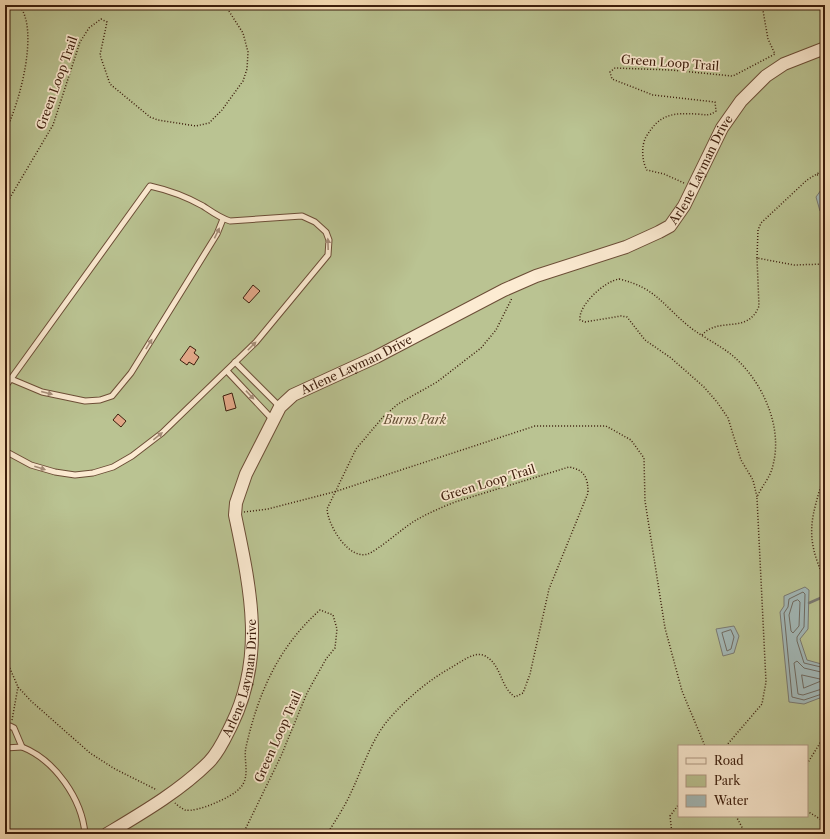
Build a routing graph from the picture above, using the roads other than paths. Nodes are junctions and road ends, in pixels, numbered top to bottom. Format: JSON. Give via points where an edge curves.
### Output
{"nodes":[{"id":1,"x":825,"y":48,"type":"edge"},
{"id":2,"x":223,"y":219,"type":"junction"},
{"id":3,"x":235,"y":362,"type":"junction"},
{"id":4,"x":227,"y":371,"type":"junction"},
{"id":5,"x":11,"y":379,"type":"junction"},
{"id":6,"x":5,"y":387,"type":"edge"},
{"id":7,"x":280,"y":407,"type":"junction"},
{"id":8,"x":273,"y":420,"type":"junction"},
{"id":9,"x":5,"y":451,"type":"edge"},
{"id":10,"x":8,"y":727,"type":"edge"},
{"id":11,"x":22,"y":747,"type":"junction"},
{"id":12,"x":5,"y":748,"type":"edge"},
{"id":13,"x":85,"y":834,"type":"edge"},
{"id":14,"x":107,"y":834,"type":"edge"}],
"edges":[{"from":1,"to":7,"type":"street","name":"Arlene Layman Drive","via":[[784,64],[766,76],[741,101],[722,128],[684,206],[670,226],[626,247],[536,276],[504,290],[376,357],[293,395]]},
{"from":3,"to":2,"type":"lane","one_way":true,"via":[[282,314],[328,255],[329,240],[326,232],[315,222],[302,216],[230,221]]},
{"from":5,"to":2,"type":"lane","one_way":true,"via":[[42,392],[85,401],[112,396],[131,373],[217,234]]},
{"from":2,"to":5,"type":"lane","via":[[165,189],[150,186]]},
{"from":3,"to":4,"type":"lane"},
{"from":3,"to":7,"type":"lane"},
{"from":4,"to":8,"type":"lane","one_way":true},
{"from":9,"to":4,"type":"lane","one_way":true,"via":[[31,465],[75,475],[113,467],[162,433]]},
{"from":5,"to":6,"type":"lane"},
{"from":7,"to":8,"type":"street","name":"Arlene Layman Drive"},
{"from":8,"to":14,"type":"street","name":"Arlene Layman Drive","via":[[246,474],[236,503],[252,603],[253,650],[246,690],[239,710],[218,751],[202,768],[167,795]]},
{"from":10,"to":11,"type":"lane","via":[[16,731]]},
{"from":11,"to":12,"type":"lane"},
{"from":11,"to":13,"type":"lane","via":[[40,756],[57,773],[78,804]]}]}
